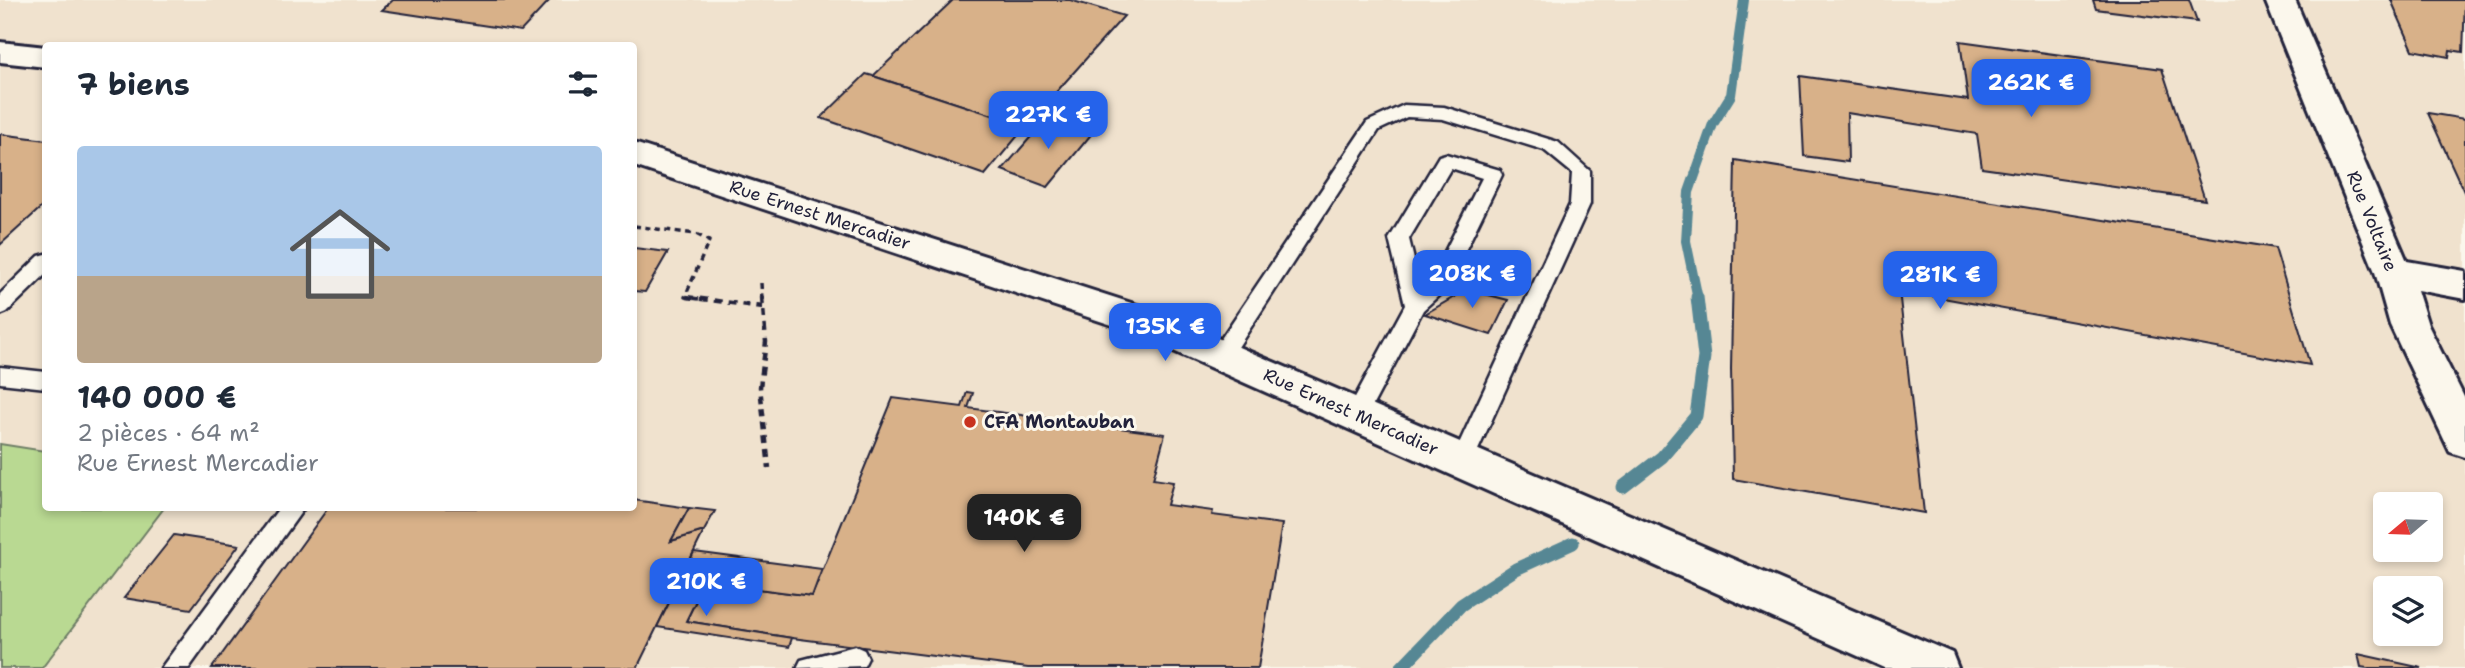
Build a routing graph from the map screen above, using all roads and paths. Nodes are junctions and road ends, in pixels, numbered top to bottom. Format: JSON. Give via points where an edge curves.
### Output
{"nodes":[{"id":1,"x":2280,"y":0,"type":"edge"},
{"id":2,"x":0,"y":52,"type":"edge"},
{"id":3,"x":42,"y":57,"type":"edge"},
{"id":4,"x":637,"y":155,"type":"edge"},
{"id":5,"x":637,"y":226,"type":"edge"},
{"id":6,"x":42,"y":265,"type":"edge"},
{"id":7,"x":2393,"y":272,"type":"junction"},
{"id":8,"x":761,"y":283,"type":"dead end"},
{"id":9,"x":2465,"y":285,"type":"edge"},
{"id":10,"x":1415,"y":305,"type":"junction"},
{"id":11,"x":0,"y":307,"type":"edge"},
{"id":12,"x":763,"y":307,"type":"junction"},
{"id":13,"x":1221,"y":355,"type":"junction"},
{"id":14,"x":0,"y":375,"type":"edge"},
{"id":15,"x":42,"y":380,"type":"edge"},
{"id":16,"x":1357,"y":414,"type":"junction"},
{"id":17,"x":2465,"y":440,"type":"edge"},
{"id":18,"x":1462,"y":461,"type":"junction"},
{"id":19,"x":769,"y":468,"type":"dead end"},
{"id":20,"x":290,"y":511,"type":"edge"},
{"id":21,"x":855,"y":658,"type":"dead end"},
{"id":22,"x":174,"y":668,"type":"edge"},
{"id":23,"x":810,"y":668,"type":"edge"},
{"id":24,"x":1935,"y":668,"type":"edge"}],
"edges":[{"from":1,"to":7,"type":"street","name":"Rue Voltaire"},
{"from":2,"to":3,"type":"street"},
{"from":4,"to":13,"type":"street","name":"Rue Ernest Mercadier","via":[[1137,319]]},
{"from":5,"to":12,"type":"path","via":[[696,234],[709,241],[685,297]]},
{"from":6,"to":11,"type":"lane"},
{"from":7,"to":9,"type":"street"},
{"from":7,"to":17,"type":"street","name":"Rue Voltaire","via":[[2409,325]]},
{"from":8,"to":12,"type":"path"},
{"from":10,"to":10,"type":"lane","via":[[1437,288],[1493,175],[1446,160],[1399,239]]},
{"from":10,"to":16,"type":"lane"},
{"from":12,"to":19,"type":"path","via":[[766,342],[760,387]]},
{"from":13,"to":16,"type":"street","name":"Rue Ernest Mercadier"},
{"from":13,"to":18,"type":"lane","via":[[1373,126],[1404,111],[1444,113],[1551,146],[1581,171],[1580,204]]},
{"from":14,"to":15,"type":"lane"},
{"from":16,"to":18,"type":"street","name":"Rue Ernest Mercadier"},
{"from":18,"to":24,"type":"street","name":"Rue Ernest Mercadier"},
{"from":20,"to":22,"type":"lane"},
{"from":21,"to":23,"type":"lane"}]}
